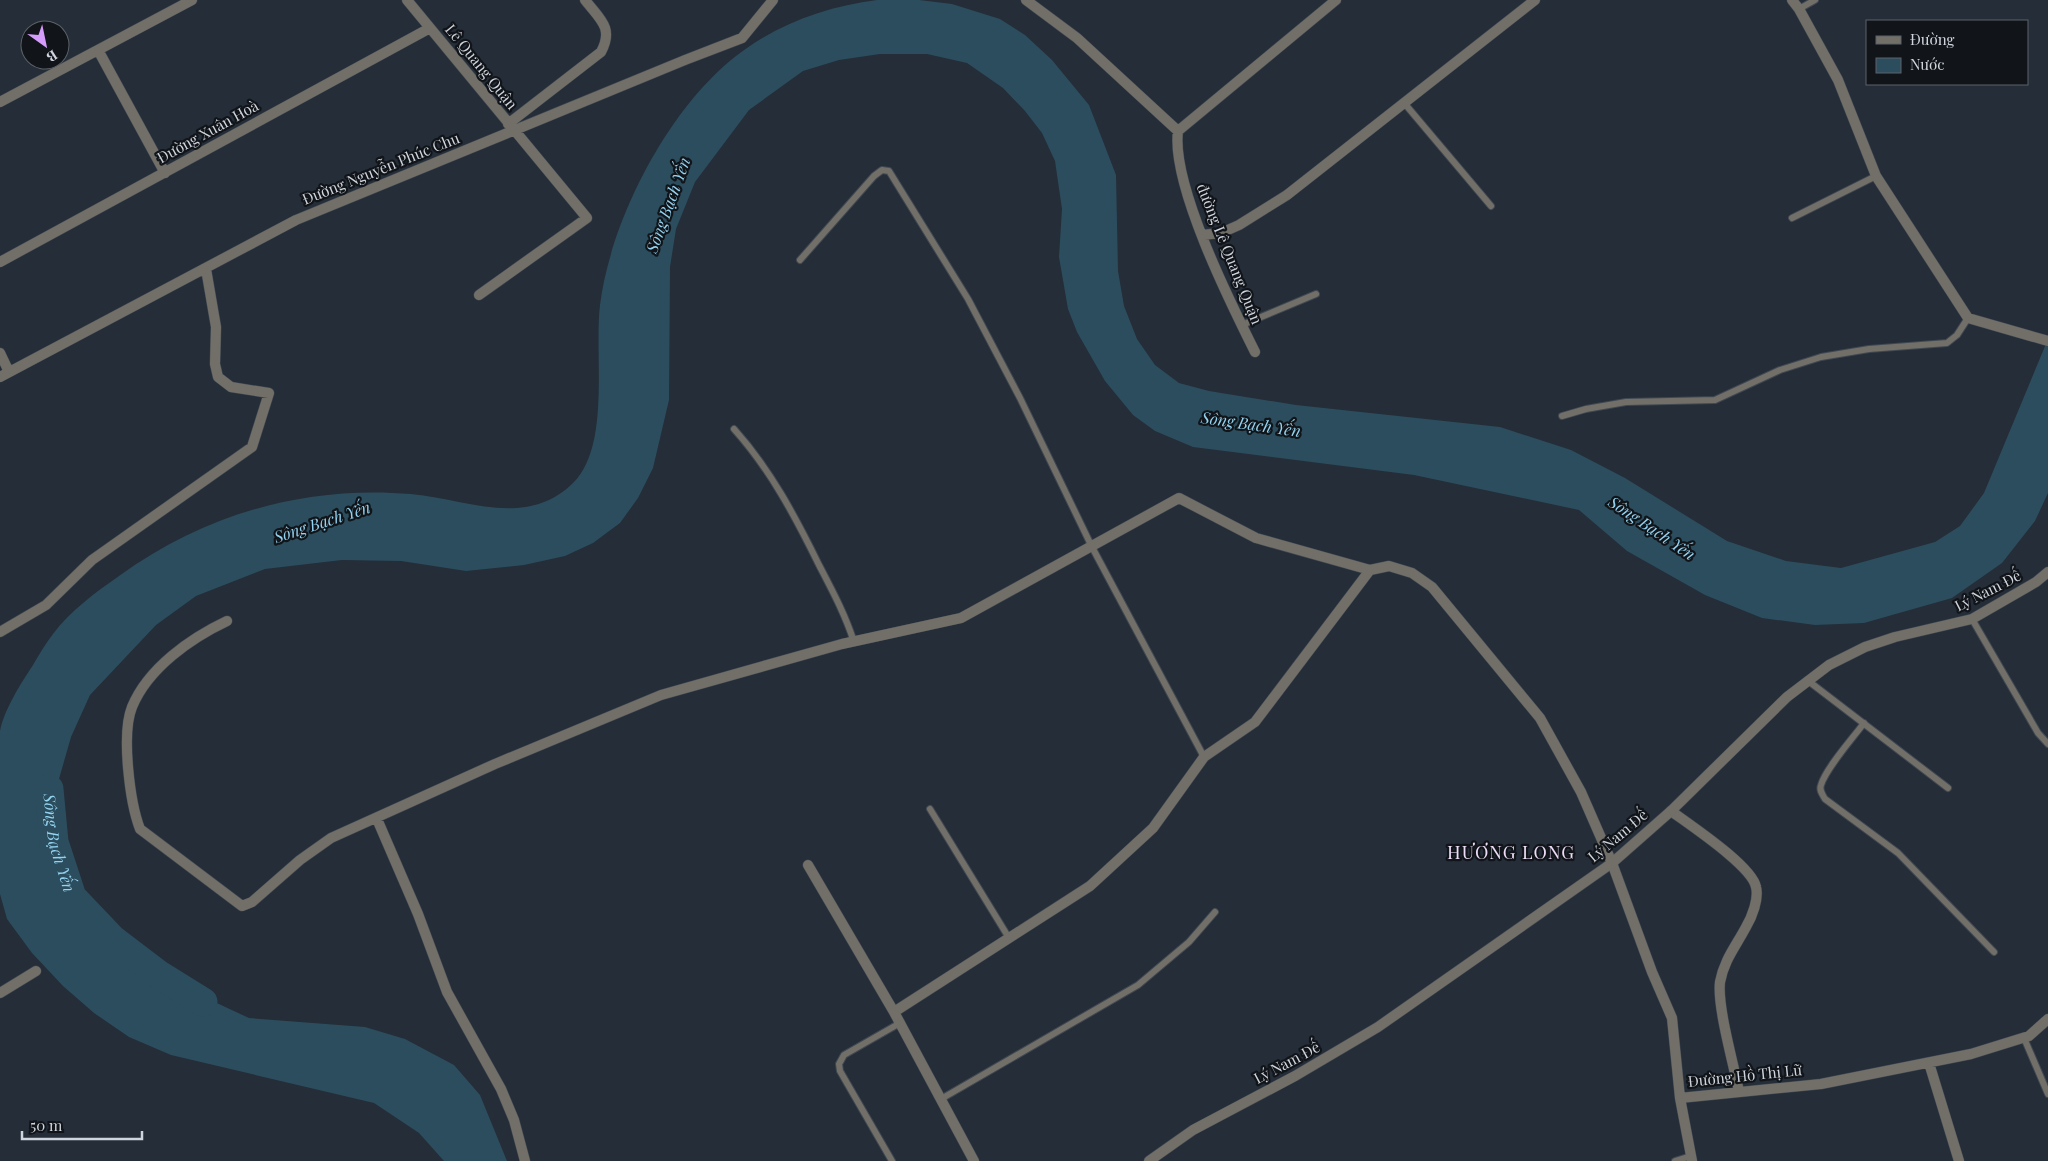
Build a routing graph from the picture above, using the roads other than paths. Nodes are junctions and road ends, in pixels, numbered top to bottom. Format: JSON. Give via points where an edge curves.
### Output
{"nodes":[{"id":1,"x":192,"y":0,"type":"edge"},
{"id":2,"x":407,"y":0,"type":"edge"},
{"id":3,"x":585,"y":0,"type":"edge"},
{"id":4,"x":773,"y":0,"type":"edge"},
{"id":5,"x":1026,"y":0,"type":"edge"},
{"id":6,"x":1336,"y":0,"type":"edge"},
{"id":7,"x":1535,"y":0,"type":"edge"},
{"id":8,"x":1792,"y":0,"type":"edge"},
{"id":9,"x":1815,"y":0,"type":"edge"},
{"id":10,"x":1799,"y":9,"type":"junction"},
{"id":11,"x":430,"y":28,"type":"junction"},
{"id":12,"x":98,"y":50,"type":"junction"},
{"id":13,"x":0,"y":102,"type":"edge"},
{"id":14,"x":1405,"y":104,"type":"junction"},
{"id":15,"x":511,"y":127,"type":"junction"},
{"id":16,"x":1178,"y":131,"type":"junction"},
{"id":17,"x":165,"y":173,"type":"junction"},
{"id":18,"x":1876,"y":176,"type":"junction"},
{"id":19,"x":1491,"y":206,"type":"dead end"},
{"id":20,"x":1792,"y":218,"type":"dead end"},
{"id":21,"x":1202,"y":235,"type":"junction"},
{"id":22,"x":800,"y":260,"type":"dead end"},
{"id":23,"x":0,"y":262,"type":"edge"},
{"id":24,"x":206,"y":269,"type":"junction"},
{"id":25,"x":1316,"y":294,"type":"dead end"},
{"id":26,"x":479,"y":295,"type":"dead end"},
{"id":27,"x":1968,"y":318,"type":"junction"},
{"id":28,"x":1242,"y":325,"type":"junction"},
{"id":29,"x":2048,"y":341,"type":"edge"},
{"id":30,"x":1255,"y":352,"type":"dead end"},
{"id":31,"x":0,"y":353,"type":"edge"},
{"id":32,"x":4,"y":375,"type":"edge"},
{"id":33,"x":1562,"y":416,"type":"dead end"},
{"id":34,"x":734,"y":428,"type":"dead end"},
{"id":35,"x":1092,"y":547,"type":"junction"},
{"id":36,"x":1370,"y":570,"type":"junction"},
{"id":37,"x":2046,"y":577,"type":"edge"},
{"id":38,"x":1972,"y":619,"type":"junction"},
{"id":39,"x":227,"y":620,"type":"dead end"},
{"id":40,"x":0,"y":632,"type":"edge"},
{"id":41,"x":854,"y":642,"type":"junction"},
{"id":42,"x":1807,"y":680,"type":"junction"},
{"id":43,"x":1864,"y":723,"type":"junction"},
{"id":44,"x":2048,"y":744,"type":"edge"},
{"id":45,"x":1204,"y":757,"type":"junction"},
{"id":46,"x":1948,"y":788,"type":"dead end"},
{"id":47,"x":930,"y":809,"type":"dead end"},
{"id":48,"x":1671,"y":811,"type":"junction"},
{"id":49,"x":377,"y":819,"type":"junction"},
{"id":50,"x":1612,"y":863,"type":"junction"},
{"id":51,"x":808,"y":865,"type":"dead end"},
{"id":52,"x":1214,"y":912,"type":"dead end"},
{"id":53,"x":1009,"y":938,"type":"junction"},
{"id":54,"x":1994,"y":952,"type":"dead end"},
{"id":55,"x":36,"y":971,"type":"dead end"},
{"id":56,"x":0,"y":993,"type":"edge"},
{"id":57,"x":894,"y":1012,"type":"junction"},
{"id":58,"x":2048,"y":1019,"type":"edge"},
{"id":59,"x":900,"y":1023,"type":"junction"},
{"id":60,"x":2024,"y":1038,"type":"junction"},
{"id":61,"x":1929,"y":1063,"type":"junction"},
{"id":62,"x":1739,"y":1092,"type":"junction"},
{"id":63,"x":2048,"y":1094,"type":"edge"},
{"id":64,"x":1680,"y":1098,"type":"junction"},
{"id":65,"x":941,"y":1099,"type":"junction"},
{"id":66,"x":1692,"y":1158,"type":"edge"},
{"id":67,"x":525,"y":1161,"type":"edge"},
{"id":68,"x":892,"y":1161,"type":"edge"},
{"id":69,"x":974,"y":1161,"type":"edge"},
{"id":70,"x":1149,"y":1161,"type":"edge"},
{"id":71,"x":1675,"y":1161,"type":"edge"},
{"id":72,"x":1959,"y":1161,"type":"edge"}],
"edges":[{"from":1,"to":12,"type":"street"},
{"from":2,"to":11,"type":"street","name":"Lê Quang Quận"},
{"from":3,"to":15,"type":"street","via":[[607,31],[608,40],[602,52]]},
{"from":4,"to":15,"type":"street","name":"Đường Nguyễn Phúc Chu","via":[[742,38]]},
{"from":5,"to":16,"type":"street","via":[[1077,38]]},
{"from":6,"to":16,"type":"street"},
{"from":7,"to":14,"type":"street"},
{"from":8,"to":10,"type":"street"},
{"from":9,"to":10,"type":"lane"},
{"from":10,"to":18,"type":"street","via":[[1838,80]]},
{"from":11,"to":15,"type":"street","name":"Lê Quang Quận"},
{"from":11,"to":17,"type":"street","name":"Đường Xuân Hoà"},
{"from":12,"to":13,"type":"street"},
{"from":12,"to":17,"type":"street"},
{"from":14,"to":19,"type":"lane"},
{"from":14,"to":21,"type":"street","via":[[1287,195],[1239,225],[1221,233]]},
{"from":15,"to":24,"type":"street","name":"Đường Nguyễn Phúc Chu","via":[[296,220]]},
{"from":15,"to":26,"type":"street","name":"Lê Quang Quận","via":[[587,218]]},
{"from":16,"to":21,"type":"street","name":"đường Lê Quang Quận","via":[[1176,148],[1181,174]]},
{"from":17,"to":23,"type":"street","name":"Đường Xuân Hoà"},
{"from":18,"to":20,"type":"lane"},
{"from":18,"to":27,"type":"street"},
{"from":21,"to":28,"type":"street","name":"đường Lê Quang Quận"},
{"from":22,"to":35,"type":"lane","via":[[874,176],[882,170],[889,172],[968,299]]},
{"from":24,"to":32,"type":"street","name":"Đường Nguyễn Phúc Chu"},
{"from":24,"to":40,"type":"street","via":[[216,327],[218,377],[231,387],[269,393],[252,447],[92,560],[46,605]]},
{"from":25,"to":28,"type":"lane"},
{"from":27,"to":29,"type":"street"},
{"from":27,"to":33,"type":"lane","via":[[1957,335],[1946,343],[1869,349],[1821,357],[1780,370],[1715,400],[1626,402]]},
{"from":28,"to":30,"type":"street","name":"đường Lê Quang Quận"},
{"from":31,"to":32,"type":"street"},
{"from":34,"to":41,"type":"lane","via":[[786,502],[840,604]]},
{"from":35,"to":36,"type":"street","via":[[1179,498],[1256,538]]},
{"from":35,"to":41,"type":"street","via":[[961,618]]},
{"from":35,"to":45,"type":"lane"},
{"from":36,"to":45,"type":"street","via":[[1255,722]]},
{"from":36,"to":50,"type":"street","name":"Đường Hồ Thị Lữ","via":[[1389,566],[1424,580],[1466,627],[1545,725],[1581,792]]},
{"from":37,"to":38,"type":"street","name":"Lý Nam Đế"},
{"from":38,"to":42,"type":"street","name":"Lý Nam Đế","via":[[1895,637],[1865,648],[1829,665]]},
{"from":38,"to":44,"type":"lane","via":[[2038,733]]},
{"from":39,"to":49,"type":"street","via":[[200,633],[178,650],[145,685],[131,708],[127,760],[134,813],[140,829],[242,906],[252,902],[331,838]]},
{"from":41,"to":49,"type":"street","via":[[661,695],[495,764]]},
{"from":42,"to":43,"type":"lane"},
{"from":42,"to":48,"type":"street","name":"Lý Nam Đế"},
{"from":43,"to":46,"type":"lane"},
{"from":43,"to":54,"type":"lane","via":[[1826,775],[1820,786],[1821,792],[1825,799],[1898,853]]},
{"from":45,"to":53,"type":"street","via":[[1153,828],[1090,886]]},
{"from":47,"to":53,"type":"lane"},
{"from":48,"to":50,"type":"street","name":"Lý Nam Đế"},
{"from":48,"to":62,"type":"street","via":[[1734,860],[1750,875],[1756,887],[1756,904],[1746,927],[1729,952],[1720,985]]},
{"from":49,"to":67,"type":"street","via":[[447,992],[502,1089]]},
{"from":50,"to":64,"type":"street","name":"Đường Hồ Thị Lữ","via":[[1672,1018]]},
{"from":50,"to":70,"type":"street","name":"Lý Nam Đế","via":[[1378,1027],[1193,1130]]},
{"from":51,"to":57,"type":"street"},
{"from":52,"to":65,"type":"lane","via":[[1189,942],[1138,985]]},
{"from":53,"to":57,"type":"street"},
{"from":55,"to":56,"type":"street"},
{"from":57,"to":59,"type":"street"},
{"from":58,"to":60,"type":"street","name":"Đường Hồ Thị Lữ"},
{"from":59,"to":65,"type":"street"},
{"from":59,"to":68,"type":"lane","via":[[844,1055],[839,1064]]},
{"from":60,"to":61,"type":"street","name":"Đường Hồ Thị Lữ"},
{"from":60,"to":63,"type":"lane"},
{"from":61,"to":62,"type":"street","name":"Đường Hồ Thị Lữ","via":[[1821,1084]]},
{"from":61,"to":72,"type":"street"},
{"from":62,"to":64,"type":"street","name":"Đường Hồ Thị Lữ"},
{"from":64,"to":66,"type":"street"},
{"from":65,"to":69,"type":"street"},
{"from":66,"to":71,"type":"lane"}]}
